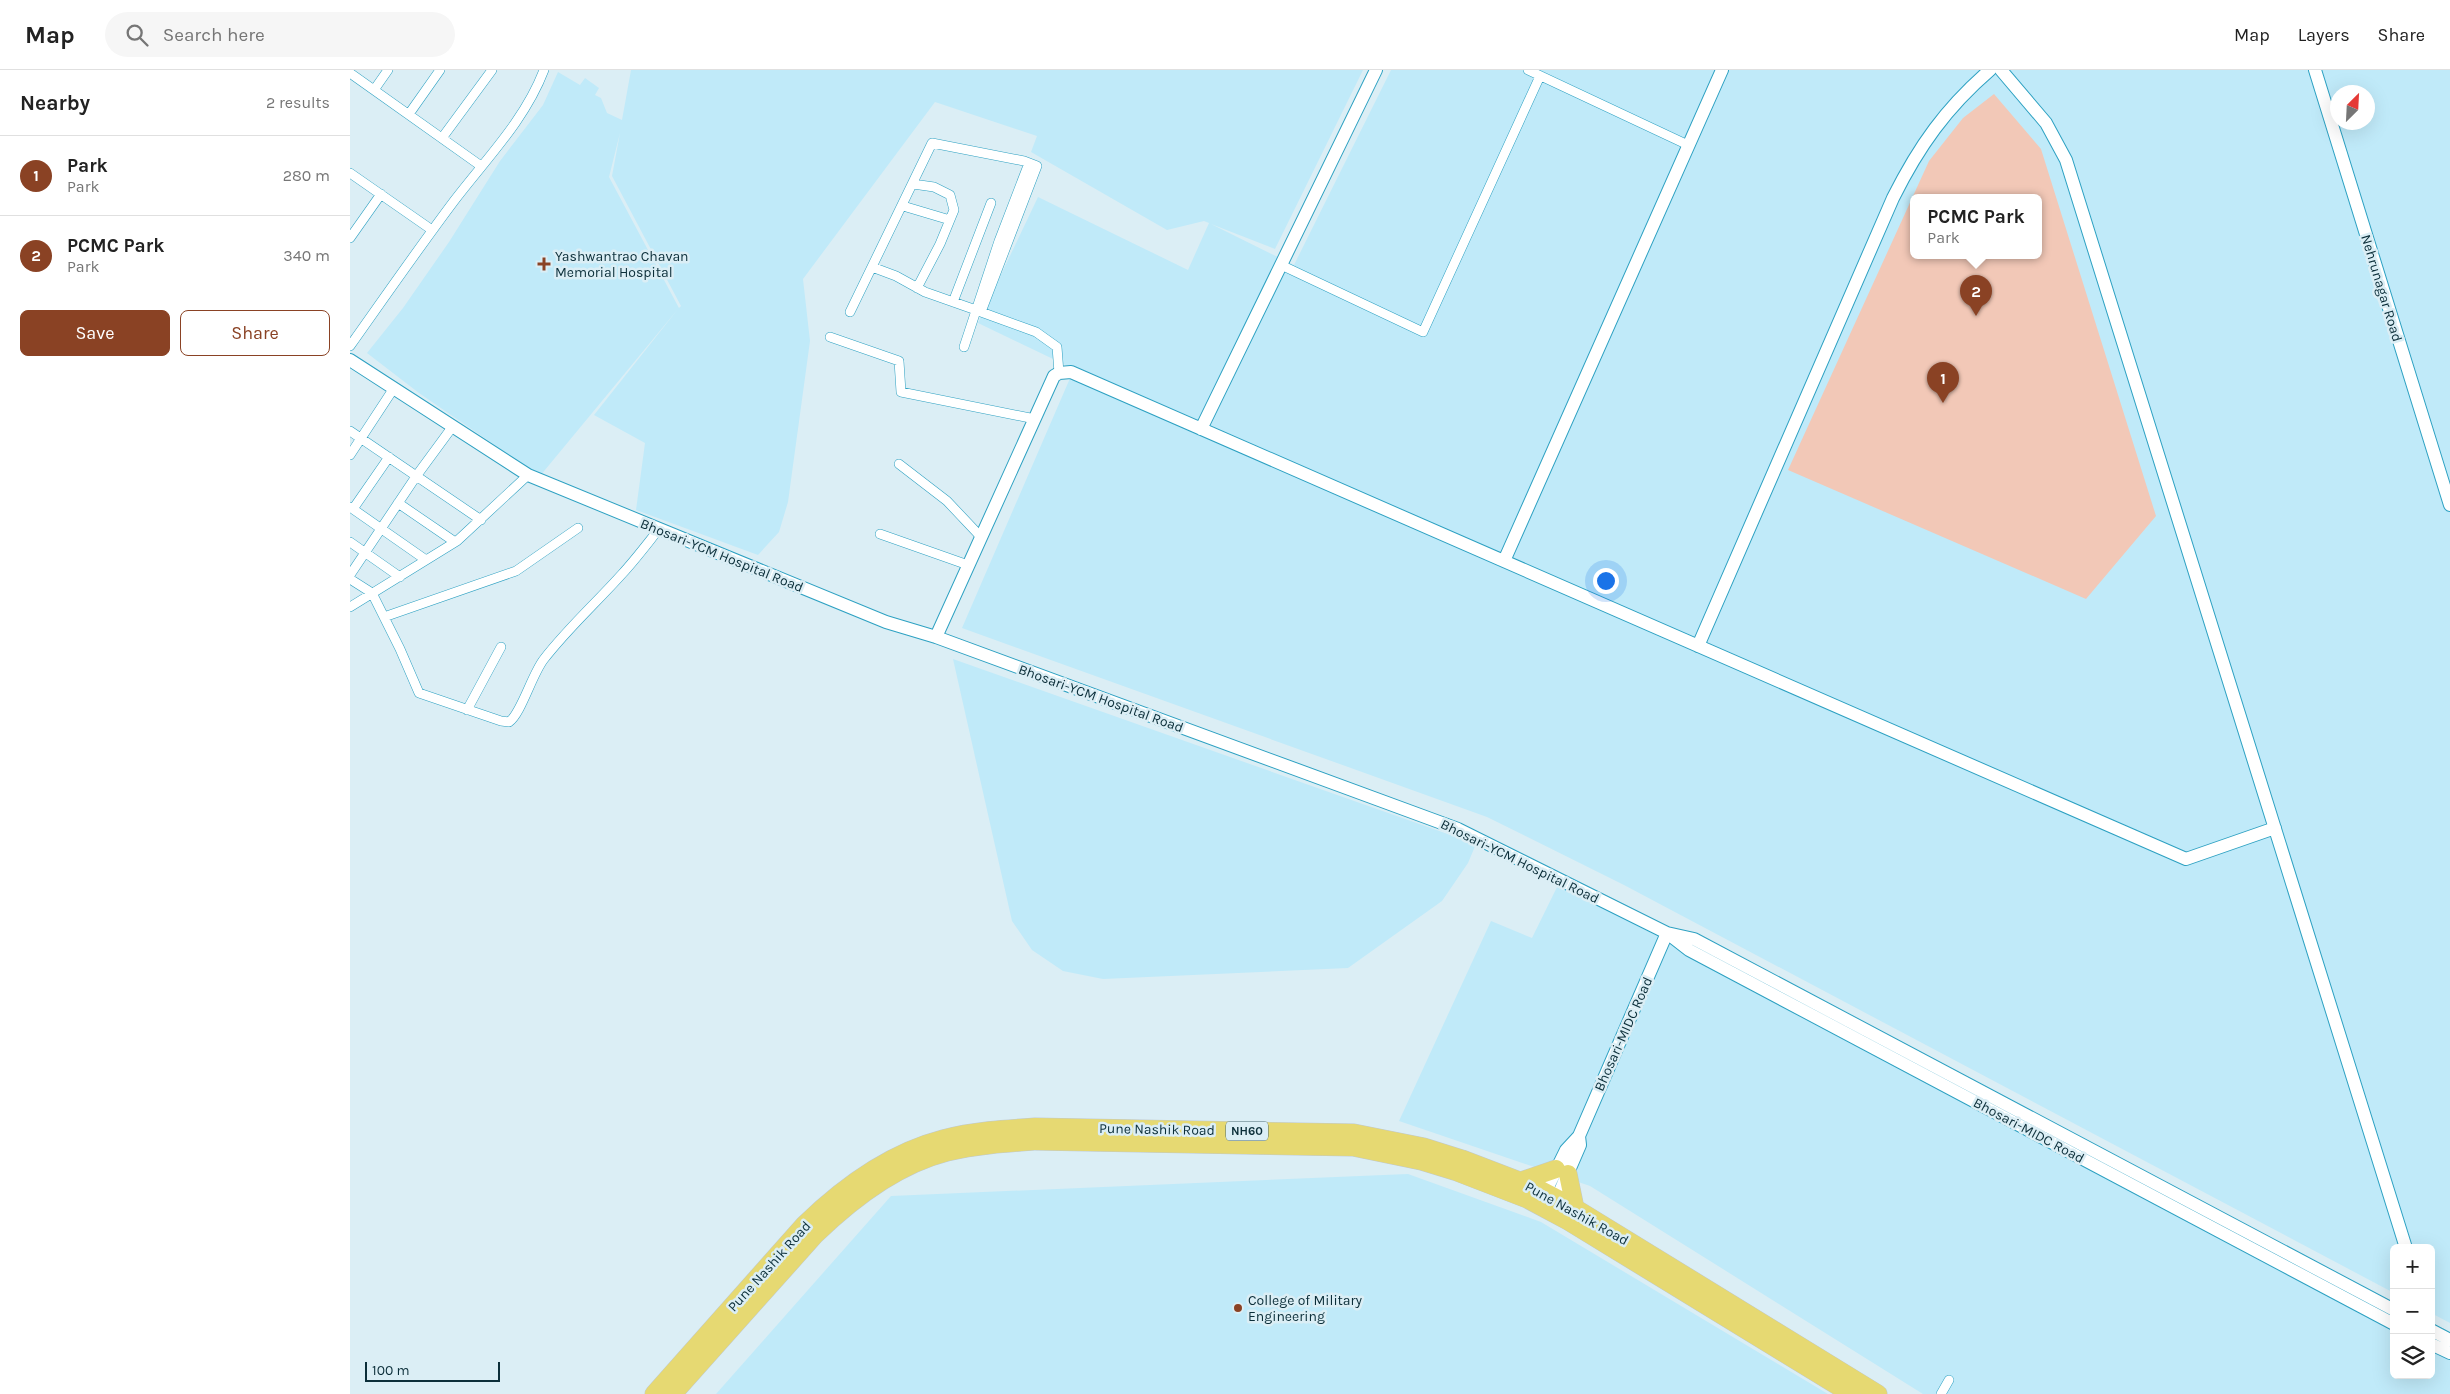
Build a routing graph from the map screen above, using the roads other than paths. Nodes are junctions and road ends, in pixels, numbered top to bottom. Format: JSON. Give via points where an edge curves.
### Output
{"nodes":[{"id":1,"x":388,"y":70,"type":"edge"},
{"id":2,"x":440,"y":70,"type":"edge"},
{"id":3,"x":492,"y":70,"type":"edge"},
{"id":4,"x":544,"y":70,"type":"edge"},
{"id":5,"x":1376,"y":70,"type":"edge"},
{"id":6,"x":1528,"y":70,"type":"edge"},
{"id":7,"x":1722,"y":70,"type":"edge"},
{"id":8,"x":1990,"y":70,"type":"edge"},
{"id":9,"x":2001,"y":70,"type":"edge"},
{"id":10,"x":2315,"y":70,"type":"edge"},
{"id":11,"x":350,"y":73,"type":"edge"},
{"id":12,"x":1540,"y":76,"type":"junction"},
{"id":13,"x":374,"y":90,"type":"junction"},
{"id":14,"x":410,"y":114,"type":"junction"},
{"id":15,"x":442,"y":138,"type":"junction"},
{"id":16,"x":1688,"y":145,"type":"junction"},
{"id":17,"x":481,"y":166,"type":"junction"},
{"id":18,"x":350,"y":173,"type":"edge"},
{"id":19,"x":913,"y":184,"type":"junction"},
{"id":20,"x":381,"y":194,"type":"junction"},
{"id":21,"x":991,"y":203,"type":"dead end"},
{"id":22,"x":902,"y":206,"type":"junction"},
{"id":23,"x":950,"y":220,"type":"junction"},
{"id":24,"x":432,"y":230,"type":"junction"},
{"id":25,"x":350,"y":238,"type":"edge"},
{"id":26,"x":1281,"y":265,"type":"junction"},
{"id":27,"x":872,"y":267,"type":"junction"},
{"id":28,"x":917,"y":288,"type":"junction"},
{"id":29,"x":953,"y":302,"type":"junction"},
{"id":30,"x":979,"y":311,"type":"junction"},
{"id":31,"x":850,"y":312,"type":"dead end"},
{"id":32,"x":830,"y":337,"type":"dead end"},
{"id":33,"x":350,"y":346,"type":"edge"},
{"id":34,"x":966,"y":349,"type":"dead end"},
{"id":35,"x":350,"y":360,"type":"edge"},
{"id":36,"x":1059,"y":373,"type":"junction"},
{"id":37,"x":394,"y":388,"type":"junction"},
{"id":38,"x":1035,"y":419,"type":"junction"},
{"id":39,"x":453,"y":426,"type":"junction"},
{"id":40,"x":1202,"y":429,"type":"junction"},
{"id":41,"x":350,"y":431,"type":"edge"},
{"id":42,"x":361,"y":438,"type":"junction"},
{"id":43,"x":350,"y":455,"type":"edge"},
{"id":44,"x":389,"y":457,"type":"junction"},
{"id":45,"x":899,"y":464,"type":"dead end"},
{"id":46,"x":417,"y":475,"type":"junction"},
{"id":47,"x":528,"y":475,"type":"junction"},
{"id":48,"x":398,"y":502,"type":"junction"},
{"id":49,"x":2450,"y":505,"type":"edge"},
{"id":50,"x":352,"y":508,"type":"edge"},
{"id":51,"x":481,"y":520,"type":"junction"},
{"id":52,"x":380,"y":528,"type":"junction"},
{"id":53,"x":578,"y":528,"type":"dead end"},
{"id":54,"x":658,"y":529,"type":"junction"},
{"id":55,"x":880,"y":534,"type":"dead end"},
{"id":56,"x":981,"y":537,"type":"junction"},
{"id":57,"x":350,"y":542,"type":"edge"},
{"id":58,"x":455,"y":542,"type":"junction"},
{"id":59,"x":366,"y":553,"type":"junction"},
{"id":60,"x":426,"y":560,"type":"junction"},
{"id":61,"x":1504,"y":561,"type":"junction"},
{"id":62,"x":968,"y":565,"type":"junction"},
{"id":63,"x":350,"y":575,"type":"edge"},
{"id":64,"x":400,"y":577,"type":"junction"},
{"id":65,"x":350,"y":579,"type":"edge"},
{"id":66,"x":372,"y":593,"type":"junction"},
{"id":67,"x":350,"y":607,"type":"edge"},
{"id":68,"x":384,"y":617,"type":"junction"},
{"id":69,"x":936,"y":637,"type":"junction"},
{"id":70,"x":1698,"y":646,"type":"junction"},
{"id":71,"x":501,"y":648,"type":"dead end"},
{"id":72,"x":466,"y":710,"type":"junction"},
{"id":73,"x":2275,"y":828,"type":"junction"},
{"id":74,"x":1667,"y":933,"type":"junction"},
{"id":75,"x":1562,"y":1172,"type":"junction"},
{"id":76,"x":1521,"y":1181,"type":"junction"},
{"id":77,"x":1548,"y":1202,"type":"junction"},
{"id":78,"x":1575,"y":1208,"type":"junction"},
{"id":79,"x":2405,"y":1244,"type":"edge"},
{"id":80,"x":2390,"y":1308,"type":"edge"},
{"id":81,"x":2390,"y":1322,"type":"edge"},
{"id":82,"x":2435,"y":1332,"type":"edge"},
{"id":83,"x":2450,"y":1340,"type":"edge"},
{"id":84,"x":2435,"y":1346,"type":"edge"},
{"id":85,"x":2450,"y":1354,"type":"edge"},
{"id":86,"x":1949,"y":1380,"type":"dead end"},
{"id":87,"x":654,"y":1394,"type":"edge"},
{"id":88,"x":673,"y":1394,"type":"edge"},
{"id":89,"x":1851,"y":1394,"type":"edge"},
{"id":90,"x":1878,"y":1394,"type":"edge"},
{"id":91,"x":1941,"y":1394,"type":"edge"}],
"edges":[{"from":1,"to":13,"type":"street"},
{"from":2,"to":14,"type":"street"},
{"from":3,"to":15,"type":"street"},
{"from":4,"to":17,"type":"street","via":[[521,116]]},
{"from":5,"to":26,"type":"street"},
{"from":6,"to":12,"type":"street"},
{"from":7,"to":16,"type":"street"},
{"from":8,"to":70,"type":"street","via":[[1934,128],[1893,198]]},
{"from":9,"to":73,"type":"street","via":[[2046,123],[2066,160]]},
{"from":10,"to":49,"type":"street","name":"Nehrunagar Road"},
{"from":11,"to":13,"type":"street"},
{"from":12,"to":16,"type":"street"},
{"from":12,"to":26,"type":"street","via":[[1423,332]]},
{"from":13,"to":14,"type":"street"},
{"from":14,"to":15,"type":"street"},
{"from":15,"to":17,"type":"street"},
{"from":16,"to":61,"type":"street"},
{"from":17,"to":24,"type":"street"},
{"from":18,"to":20,"type":"street"},
{"from":19,"to":22,"type":"street"},
{"from":19,"to":23,"type":"street","via":[[934,187],[950,195],[954,210]]},
{"from":19,"to":30,"type":"street","via":[[932,142],[1037,166]]},
{"from":20,"to":24,"type":"street"},
{"from":20,"to":25,"type":"street"},
{"from":21,"to":29,"type":"street"},
{"from":22,"to":23,"type":"street"},
{"from":22,"to":27,"type":"street"},
{"from":23,"to":28,"type":"street"},
{"from":24,"to":33,"type":"street"},
{"from":26,"to":40,"type":"street"},
{"from":27,"to":28,"type":"street"},
{"from":27,"to":31,"type":"street"},
{"from":28,"to":29,"type":"street"},
{"from":29,"to":30,"type":"street"},
{"from":30,"to":34,"type":"street"},
{"from":30,"to":36,"type":"street","via":[[1036,332],[1057,347]]},
{"from":32,"to":38,"type":"street","via":[[899,361],[901,392]]},
{"from":35,"to":37,"type":"street","name":"Bhosari-YCM Hospital Road"},
{"from":36,"to":38,"type":"street","via":[[1054,376]]},
{"from":36,"to":40,"type":"street","via":[[1076,374]]},
{"from":37,"to":39,"type":"street","name":"Bhosari-YCM Hospital Road"},
{"from":37,"to":42,"type":"street"},
{"from":38,"to":56,"type":"street"},
{"from":39,"to":46,"type":"street"},
{"from":39,"to":47,"type":"street","name":"Bhosari-YCM Hospital Road"},
{"from":40,"to":61,"type":"street"},
{"from":41,"to":42,"type":"street"},
{"from":42,"to":43,"type":"street"},
{"from":42,"to":44,"type":"street"},
{"from":44,"to":46,"type":"street"},
{"from":44,"to":50,"type":"street"},
{"from":45,"to":56,"type":"street","via":[[948,501]]},
{"from":46,"to":48,"type":"street"},
{"from":46,"to":51,"type":"street"},
{"from":47,"to":51,"type":"street"},
{"from":47,"to":54,"type":"street","name":"Bhosari-YCM Hospital Road"},
{"from":48,"to":52,"type":"street"},
{"from":48,"to":58,"type":"street"},
{"from":50,"to":52,"type":"street"},
{"from":51,"to":58,"type":"street"},
{"from":52,"to":59,"type":"street"},
{"from":52,"to":60,"type":"street"},
{"from":53,"to":68,"type":"street","via":[[516,571]]},
{"from":54,"to":69,"type":"street","name":"Bhosari-YCM Hospital Road","via":[[886,622]]},
{"from":54,"to":72,"type":"street","via":[[627,570],[543,660],[512,720],[501,721]]},
{"from":55,"to":62,"type":"street"},
{"from":56,"to":62,"type":"street"},
{"from":57,"to":59,"type":"street"},
{"from":58,"to":60,"type":"street"},
{"from":59,"to":63,"type":"street"},
{"from":59,"to":64,"type":"street"},
{"from":60,"to":64,"type":"street"},
{"from":61,"to":70,"type":"street"},
{"from":62,"to":69,"type":"street"},
{"from":64,"to":66,"type":"street"},
{"from":65,"to":66,"type":"street"},
{"from":66,"to":67,"type":"street"},
{"from":66,"to":68,"type":"street"},
{"from":68,"to":72,"type":"street","via":[[419,694]]},
{"from":69,"to":74,"type":"street","name":"Bhosari-YCM Hospital Road","via":[[1458,829]]},
{"from":70,"to":73,"type":"street","via":[[2186,859]]},
{"from":71,"to":72,"type":"street"},
{"from":73,"to":79,"type":"street"},
{"from":74,"to":75,"type":"street","name":"Bhosari-MIDC Road","via":[[1578,1136],[1580,1145]]},
{"from":74,"to":80,"type":"street","name":"Bhosari-MIDC Road","via":[[1694,940]]},
{"from":74,"to":81,"type":"street","name":"Bhosari-MIDC Road","via":[[1689,950]]},
{"from":75,"to":76,"type":"highway"},
{"from":75,"to":77,"type":"street","name":"Bhosari-MIDC Road"},
{"from":75,"to":78,"type":"highway"},
{"from":76,"to":77,"type":"highway","name":"Pune Nashik Road","number":"NH60"},
{"from":76,"to":87,"type":"highway","name":"Pune Nashik Road","number":"NH60","via":[[1424,1147],[1354,1133],[1034,1127],[942,1139],[894,1158],[827,1203]]},
{"from":77,"to":78,"type":"highway","name":"Pune Nashik Road","number":"NH60"},
{"from":77,"to":88,"type":"highway","name":"Pune Nashik Road","number":"NH60","via":[[1439,1166],[1353,1147],[1035,1141],[946,1152],[892,1175],[837,1214]]},
{"from":77,"to":89,"type":"highway","name":"Pune Nashik Road","number":"NH60"},
{"from":78,"to":90,"type":"highway","name":"Pune Nashik Road","number":"NH60"},
{"from":82,"to":83,"type":"street"},
{"from":84,"to":85,"type":"street"},
{"from":86,"to":91,"type":"street"}]}
